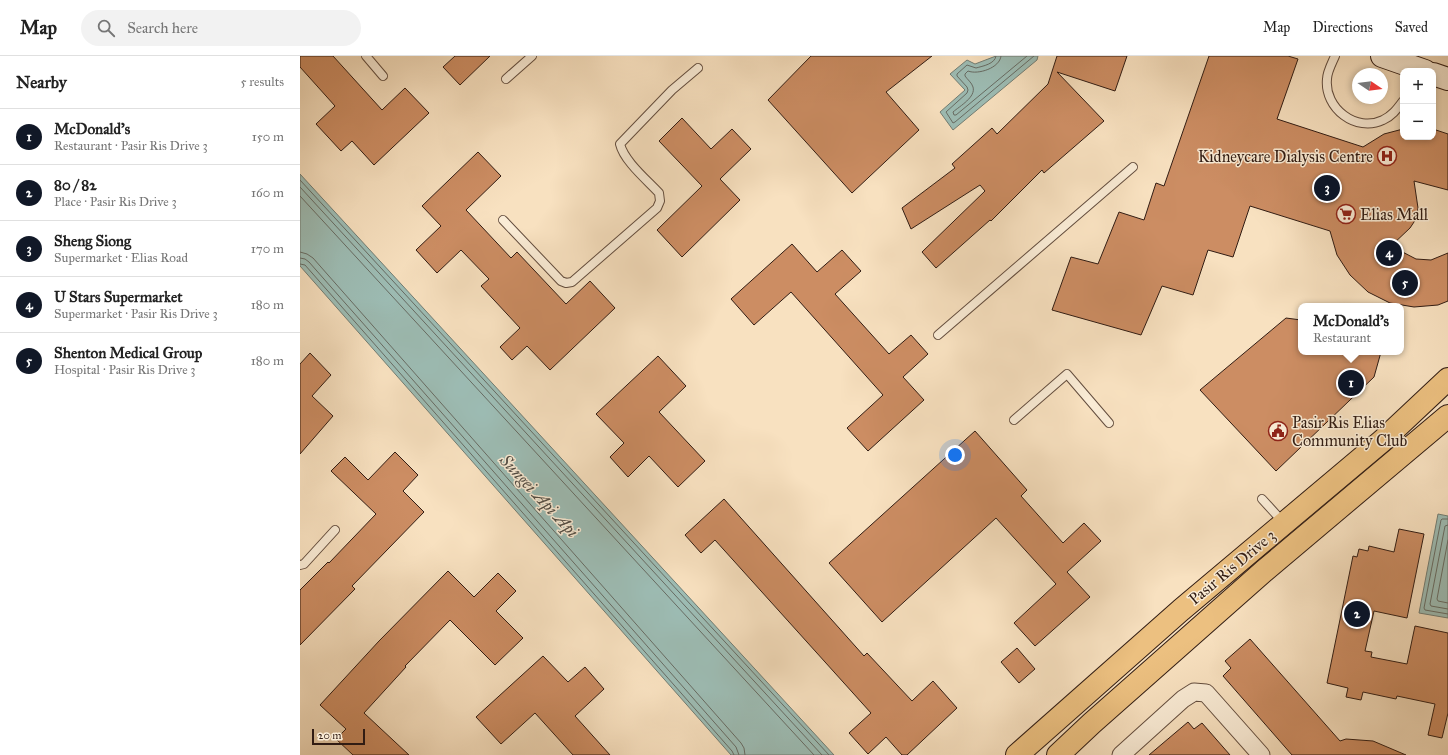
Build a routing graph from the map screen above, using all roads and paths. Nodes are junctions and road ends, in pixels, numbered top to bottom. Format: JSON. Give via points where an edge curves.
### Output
{"nodes":[{"id":1,"x":366,"y":56,"type":"edge"},
{"id":2,"x":532,"y":56,"type":"edge"},
{"id":3,"x":1335,"y":56,"type":"edge"},
{"id":4,"x":1382,"y":56,"type":"edge"},
{"id":5,"x":698,"y":68,"type":"dead end"},
{"id":6,"x":1416,"y":68,"type":"edge"},
{"id":7,"x":1436,"y":75,"type":"edge"},
{"id":8,"x":383,"y":76,"type":"dead end"},
{"id":9,"x":506,"y":79,"type":"dead end"},
{"id":10,"x":1448,"y":79,"type":"edge"},
{"id":11,"x":1401,"y":104,"type":"edge"},
{"id":12,"x":1132,"y":167,"type":"dead end"},
{"id":13,"x":503,"y":220,"type":"dead end"},
{"id":14,"x":938,"y":334,"type":"dead end"},
{"id":15,"x":1448,"y":379,"type":"edge"},
{"id":16,"x":1448,"y":416,"type":"edge"},
{"id":17,"x":1014,"y":420,"type":"dead end"},
{"id":18,"x":1109,"y":423,"type":"dead end"},
{"id":19,"x":1262,"y":499,"type":"dead end"},
{"id":20,"x":1284,"y":523,"type":"junction"},
{"id":21,"x":335,"y":530,"type":"dead end"},
{"id":22,"x":300,"y":565,"type":"edge"},
{"id":23,"x":1017,"y":755,"type":"edge"},
{"id":24,"x":1058,"y":755,"type":"edge"},
{"id":25,"x":1121,"y":755,"type":"edge"},
{"id":26,"x":1261,"y":755,"type":"edge"}],
"edges":[{"from":1,"to":8,"type":"lane"},
{"from":2,"to":9,"type":"lane"},
{"from":3,"to":11,"type":"lane","via":[[1327,79],[1329,95],[1341,114],[1356,122],[1372,123],[1394,113]]},
{"from":4,"to":6,"type":"main road"},
{"from":5,"to":13,"type":"lane","via":[[672,90],[620,144],[622,151],[659,193],[660,201],[657,208],[572,282],[561,281]]},
{"from":7,"to":10,"type":"main road"},
{"from":12,"to":14,"type":"lane"},
{"from":15,"to":20,"type":"main road","name":"Pasir Ris Drive 3","via":[[1382,441]]},
{"from":16,"to":24,"type":"main road","name":"Pasir Ris Drive 3","via":[[1264,571]]},
{"from":17,"to":18,"type":"lane","via":[[1067,374]]},
{"from":19,"to":20,"type":"lane"},
{"from":20,"to":23,"type":"main road","name":"Pasir Ris Drive 3"},
{"from":21,"to":22,"type":"lane","via":[[304,564]]},
{"from":25,"to":26,"type":"street","via":[[1194,692],[1206,693]]}]}
